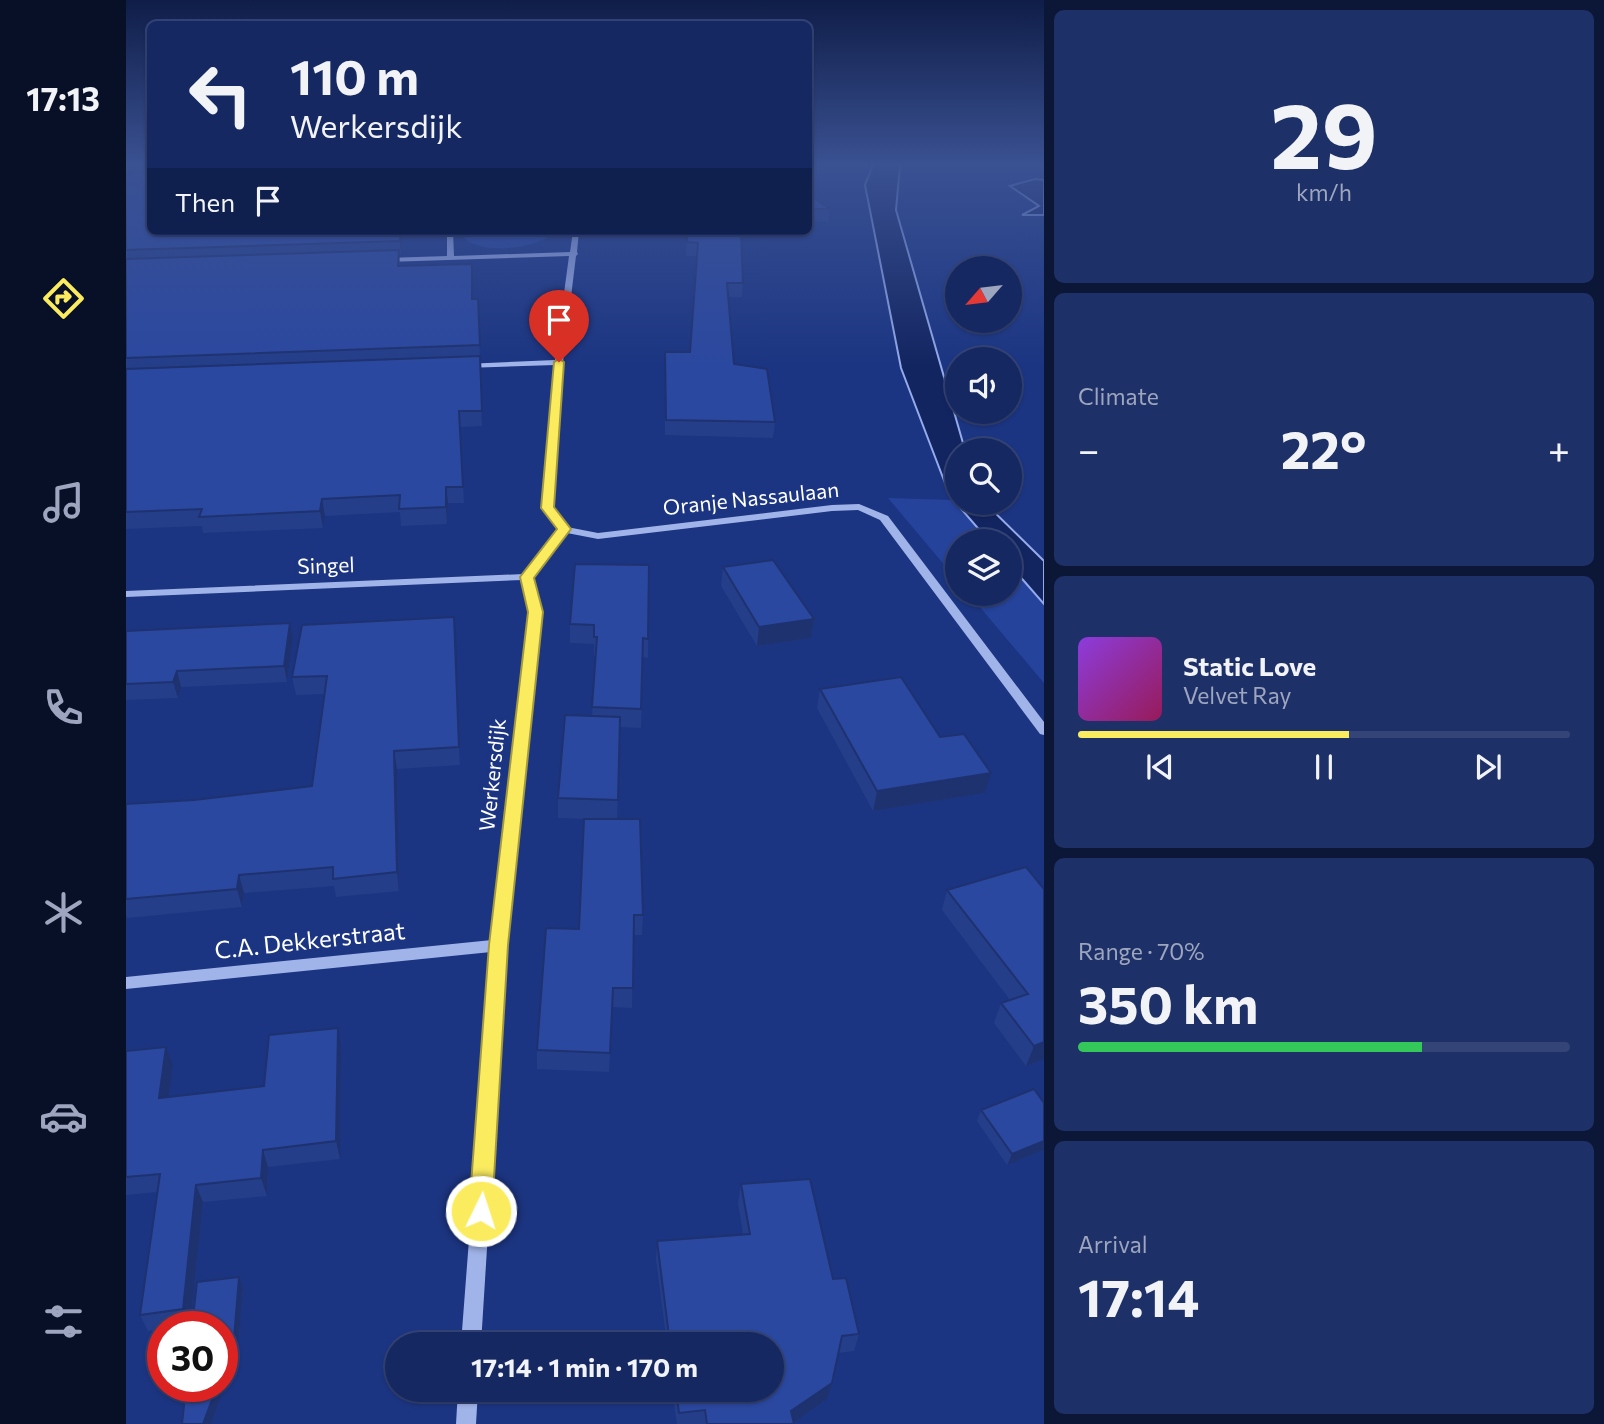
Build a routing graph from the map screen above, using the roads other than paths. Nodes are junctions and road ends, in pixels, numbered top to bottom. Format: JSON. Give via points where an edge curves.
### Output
{"nodes":[{"id":1,"x":450,"y":235,"type":"edge"},
{"id":2,"x":576,"y":235,"type":"edge"},
{"id":3,"x":575,"y":254,"type":"junction"},
{"id":4,"x":452,"y":259,"type":"junction"},
{"id":5,"x":370,"y":261,"type":"edge"},
{"id":6,"x":559,"y":362,"type":"junction"},
{"id":7,"x":447,"y":366,"type":"edge"},
{"id":8,"x":564,"y":529,"type":"junction"},
{"id":9,"x":527,"y":577,"type":"junction"},
{"id":10,"x":126,"y":594,"type":"edge"},
{"id":11,"x":1044,"y":731,"type":"edge"},
{"id":12,"x":499,"y":945,"type":"junction"},
{"id":13,"x":126,"y":982,"type":"edge"},
{"id":14,"x":472,"y":1332,"type":"edge"},
{"id":15,"x":467,"y":1402,"type":"edge"},
{"id":16,"x":466,"y":1424,"type":"edge"}],
"edges":[{"from":1,"to":4,"type":"street"},
{"from":2,"to":3,"type":"street"},
{"from":3,"to":4,"type":"street"},
{"from":3,"to":6,"type":"street"},
{"from":4,"to":5,"type":"street"},
{"from":6,"to":7,"type":"street"},
{"from":6,"to":8,"type":"street","via":[[547,508]]},
{"from":8,"to":9,"type":"street"},
{"from":8,"to":11,"type":"street","name":"Oranje Nassaulaan","via":[[598,536],[859,507],[884,518]]},
{"from":9,"to":10,"type":"street","name":"Singel"},
{"from":9,"to":12,"type":"street","name":"Werkersdijk","via":[[535,612]]},
{"from":12,"to":13,"type":"street","name":"C.A. Dekkerstraat"},
{"from":12,"to":14,"type":"street","name":"Werkersdijk"},
{"from":15,"to":16,"type":"street"}]}
